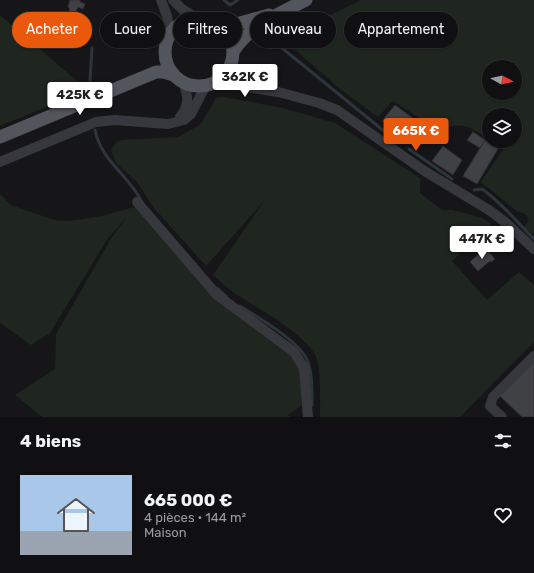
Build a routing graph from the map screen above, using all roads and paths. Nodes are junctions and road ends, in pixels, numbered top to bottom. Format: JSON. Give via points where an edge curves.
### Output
{"nodes":[{"id":1,"x":161,"y":0,"type":"edge"},
{"id":2,"x":173,"y":0,"type":"edge"},
{"id":3,"x":306,"y":0,"type":"edge"},
{"id":4,"x":288,"y":9,"type":"junction"},
{"id":5,"x":187,"y":12,"type":"edge"},
{"id":6,"x":242,"y":22,"type":"edge"},
{"id":7,"x":173,"y":32,"type":"edge"},
{"id":8,"x":168,"y":40,"type":"junction"},
{"id":9,"x":231,"y":48,"type":"edge"},
{"id":10,"x":232,"y":57,"type":"junction"},
{"id":11,"x":179,"y":79,"type":"junction"},
{"id":12,"x":210,"y":83,"type":"junction"},
{"id":13,"x":126,"y":84,"type":"junction"},
{"id":14,"x":278,"y":92,"type":"junction"},
{"id":15,"x":172,"y":124,"type":"junction"},
{"id":16,"x":0,"y":137,"type":"edge"},
{"id":17,"x":0,"y":162,"type":"edge"},
{"id":18,"x":137,"y":202,"type":"dead end"},
{"id":19,"x":534,"y":249,"type":"edge"},
{"id":20,"x":534,"y":356,"type":"edge"},
{"id":21,"x":308,"y":417,"type":"edge"},
{"id":22,"x":502,"y":417,"type":"edge"}],
"edges":[{"from":1,"to":8,"type":"street","via":[[167,16]]},
{"from":2,"to":5,"type":"street"},
{"from":3,"to":4,"type":"main road"},
{"from":4,"to":6,"type":"main road"},
{"from":4,"to":10,"type":"main road","via":[[250,33],[238,44]]},
{"from":7,"to":8,"type":"main road"},
{"from":8,"to":11,"type":"main road","via":[[165,56],[168,66]]},
{"from":8,"to":13,"type":"main road","via":[[157,63]]},
{"from":9,"to":10,"type":"main road"},
{"from":10,"to":12,"type":"main road","via":[[228,70]]},
{"from":10,"to":14,"type":"street","via":[[245,80]]},
{"from":11,"to":12,"type":"main road","via":[[198,86]]},
{"from":11,"to":13,"type":"main road","via":[[156,72]]},
{"from":11,"to":15,"type":"street","via":[[187,92],[188,104],[181,117]]},
{"from":12,"to":14,"type":"street"},
{"from":12,"to":15,"type":"street","via":[[191,114],[184,120]]},
{"from":13,"to":16,"type":"main road"},
{"from":14,"to":19,"type":"street","via":[[338,110],[426,172],[489,210]]},
{"from":15,"to":17,"type":"street","via":[[115,120],[96,122]]},
{"from":18,"to":21,"type":"street","via":[[217,295],[294,352],[304,368]]},
{"from":20,"to":22,"type":"street","via":[[490,401],[490,406]]}]}
